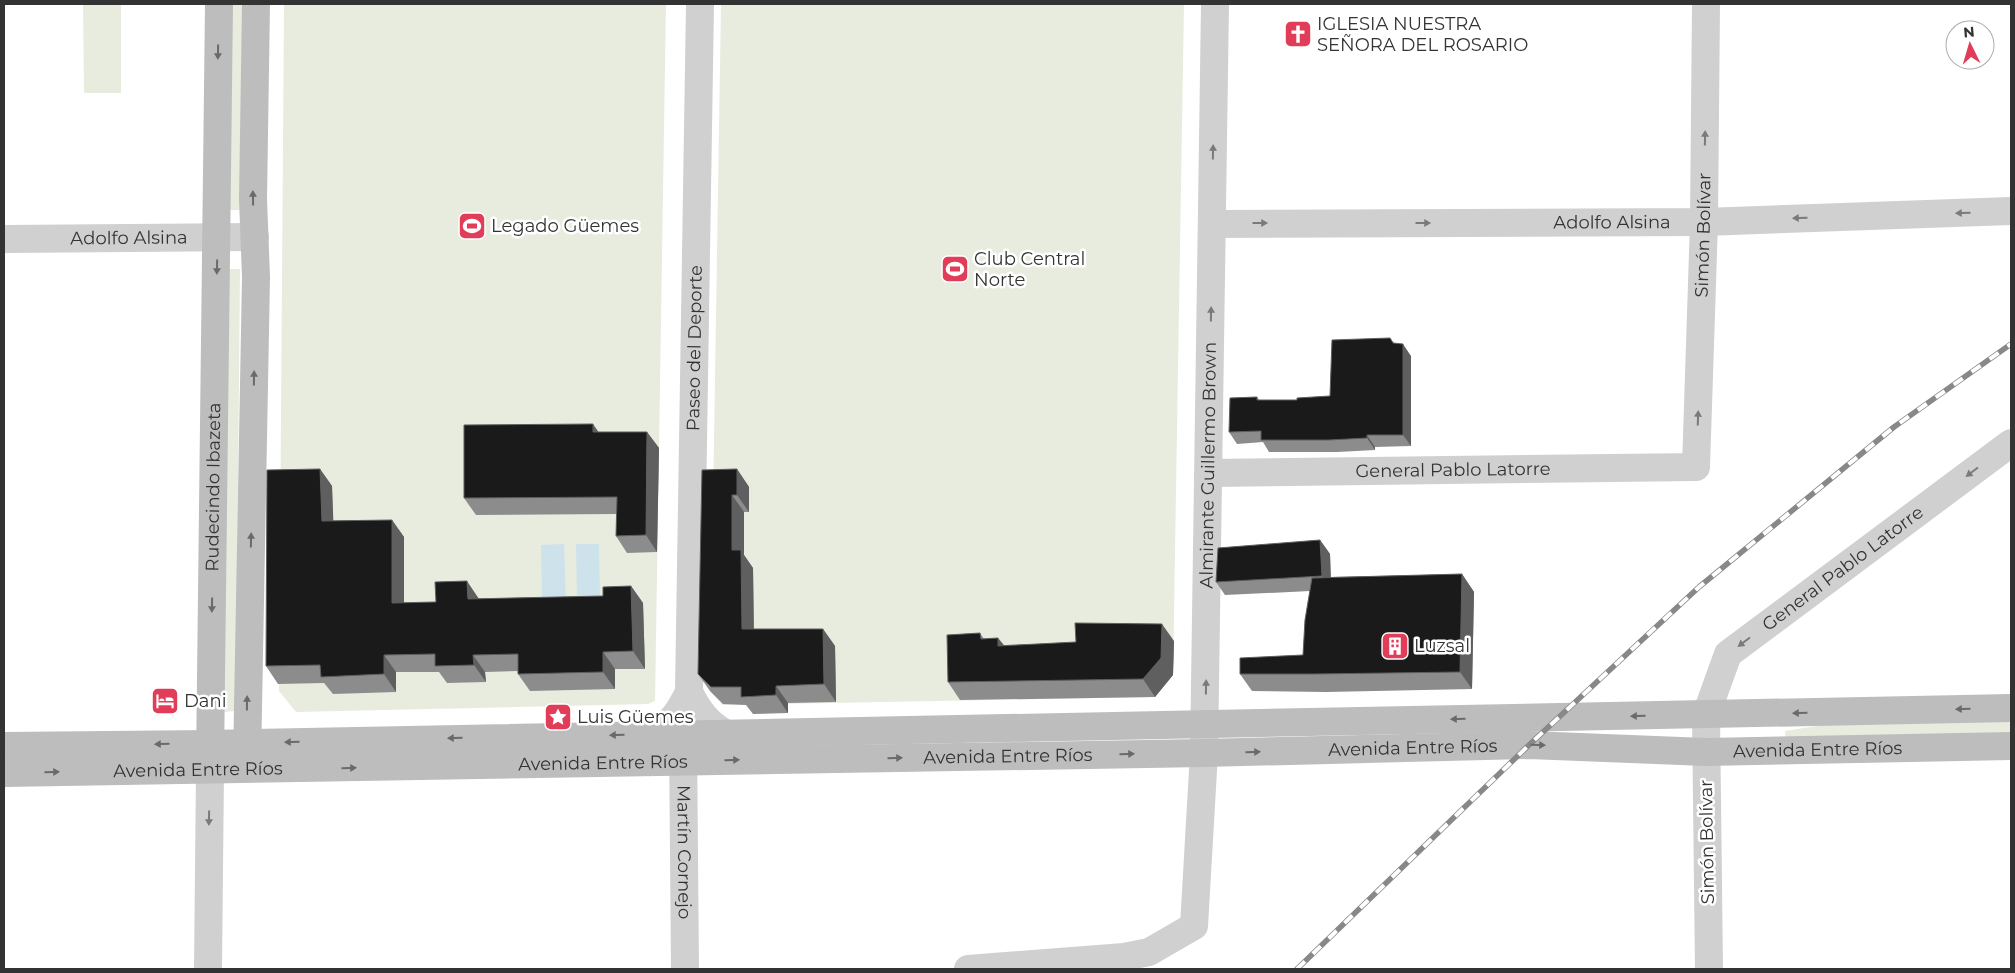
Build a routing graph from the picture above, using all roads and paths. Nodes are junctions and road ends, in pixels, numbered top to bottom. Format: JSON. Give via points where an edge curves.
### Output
{"nodes":[{"id":1,"x":219,"y":4,"type":"edge"},
{"id":2,"x":256,"y":4,"type":"edge"},
{"id":3,"x":700,"y":4,"type":"edge"},
{"id":4,"x":1215,"y":4,"type":"edge"},
{"id":5,"x":1706,"y":4,"type":"edge"},
{"id":6,"x":2011,"y":211,"type":"edge"},
{"id":7,"x":1704,"y":222,"type":"junction"},
{"id":8,"x":1212,"y":224,"type":"junction"},
{"id":9,"x":217,"y":237,"type":"junction"},
{"id":10,"x":255,"y":237,"type":"junction"},
{"id":11,"x":4,"y":239,"type":"edge"},
{"id":12,"x":2011,"y":443,"type":"edge"},
{"id":13,"x":1696,"y":467,"type":"joint"},
{"id":14,"x":1209,"y":473,"type":"junction"},
{"id":15,"x":689,"y":692,"type":"junction"},
{"id":16,"x":2011,"y":708,"type":"edge"},
{"id":17,"x":1706,"y":715,"type":"junction"},
{"id":18,"x":1495,"y":718,"type":"junction"},
{"id":19,"x":1205,"y":723,"type":"junction"},
{"id":20,"x":725,"y":733,"type":"junction"},
{"id":21,"x":652,"y":734,"type":"junction"},
{"id":22,"x":683,"y":734,"type":"junction"},
{"id":23,"x":4,"y":746,"type":"edge"},
{"id":24,"x":1495,"y":746,"type":"junction"},
{"id":25,"x":2011,"y":746,"type":"edge"},
{"id":26,"x":1706,"y":752,"type":"junction"},
{"id":27,"x":1204,"y":753,"type":"junction"},
{"id":28,"x":247,"y":756,"type":"junction"},
{"id":29,"x":210,"y":757,"type":"junction"},
{"id":30,"x":684,"y":761,"type":"junction"},
{"id":31,"x":4,"y":773,"type":"edge"},
{"id":32,"x":208,"y":969,"type":"edge"},
{"id":33,"x":685,"y":969,"type":"edge"},
{"id":34,"x":968,"y":969,"type":"edge"},
{"id":35,"x":1709,"y":969,"type":"edge"}],
"edges":[{"from":1,"to":9,"type":"main road","name":"Rudecindo Ibazeta","one_way":true},
{"from":10,"to":2,"type":"main road","one_way":true},
{"from":3,"to":15,"type":"street","name":"Paseo del Deporte"},
{"from":8,"to":4,"type":"street","name":"Almirante Guillermo Brown","one_way":true},
{"from":7,"to":5,"type":"street","name":"Simón Bolívar","one_way":true},
{"from":6,"to":7,"type":"street","name":"Adolfo Alsina","one_way":true},
{"from":8,"to":7,"type":"street","name":"Adolfo Alsina","one_way":true},
{"from":13,"to":7,"type":"street","name":"Simón Bolívar","one_way":true},
{"from":14,"to":8,"type":"street","name":"Almirante Guillermo Brown","one_way":true},
{"from":9,"to":10,"type":"street","name":"Adolfo Alsina"},
{"from":9,"to":11,"type":"street","name":"Adolfo Alsina"},
{"from":9,"to":29,"type":"main road","name":"Rudecindo Ibazeta","one_way":true},
{"from":28,"to":10,"type":"main road","one_way":true},
{"from":12,"to":17,"type":"street","name":"General Pablo Latorre","one_way":true,"via":[[1728,654]]},
{"from":13,"to":14,"type":"street","name":"General Pablo Latorre"},
{"from":19,"to":14,"type":"street","name":"Almirante Guillermo Brown","one_way":true},
{"from":15,"to":20,"type":"street","via":[[712,726]]},
{"from":15,"to":21,"type":"street","name":"Paseo del Deporte","via":[[680,710],[666,726]]},
{"from":16,"to":17,"type":"main road","name":"Avenida Entre Ríos","one_way":true},
{"from":17,"to":18,"type":"main road","name":"Avenida Entre Ríos","one_way":true},
{"from":17,"to":26,"type":"street","name":"Simón Bolívar"},
{"from":18,"to":19,"type":"main road","name":"Avenida Entre Ríos","one_way":true},
{"from":18,"to":24,"type":"main road"},
{"from":19,"to":20,"type":"main road","name":"Avenida Entre Ríos"},
{"from":19,"to":27,"type":"street","name":"Almirante Guillermo Brown"},
{"from":20,"to":22,"type":"main road","name":"Avenida Entre Ríos"},
{"from":21,"to":22,"type":"main road","name":"Avenida Entre Ríos"},
{"from":21,"to":28,"type":"main road","name":"Avenida Entre Ríos","one_way":true},
{"from":22,"to":30,"type":"street","name":"Martín Cornejo"},
{"from":29,"to":23,"type":"main road","name":"Avenida Entre Ríos","one_way":true},
{"from":24,"to":26,"type":"main road","name":"Avenida Entre Ríos","one_way":true},
{"from":27,"to":24,"type":"main road","name":"Avenida Entre Ríos","one_way":true},
{"from":25,"to":26,"type":"main road","name":"Avenida Entre Ríos"},
{"from":26,"to":35,"type":"street","name":"Simón Bolívar"},
{"from":30,"to":27,"type":"main road","name":"Avenida Entre Ríos","one_way":true},
{"from":27,"to":34,"type":"street","name":"Almirante Guillermo Brown","via":[[1194,926],[1149,952],[1124,957]]},
{"from":28,"to":29,"type":"main road","name":"Avenida Entre Ríos"},
{"from":28,"to":30,"type":"main road","name":"Avenida Entre Ríos","one_way":true},
{"from":31,"to":29,"type":"main road","name":"Avenida Entre Ríos","one_way":true},
{"from":29,"to":32,"type":"street","name":"Rudecindo Ibazeta","one_way":true},
{"from":30,"to":33,"type":"street","name":"Martín Cornejo"}]}
